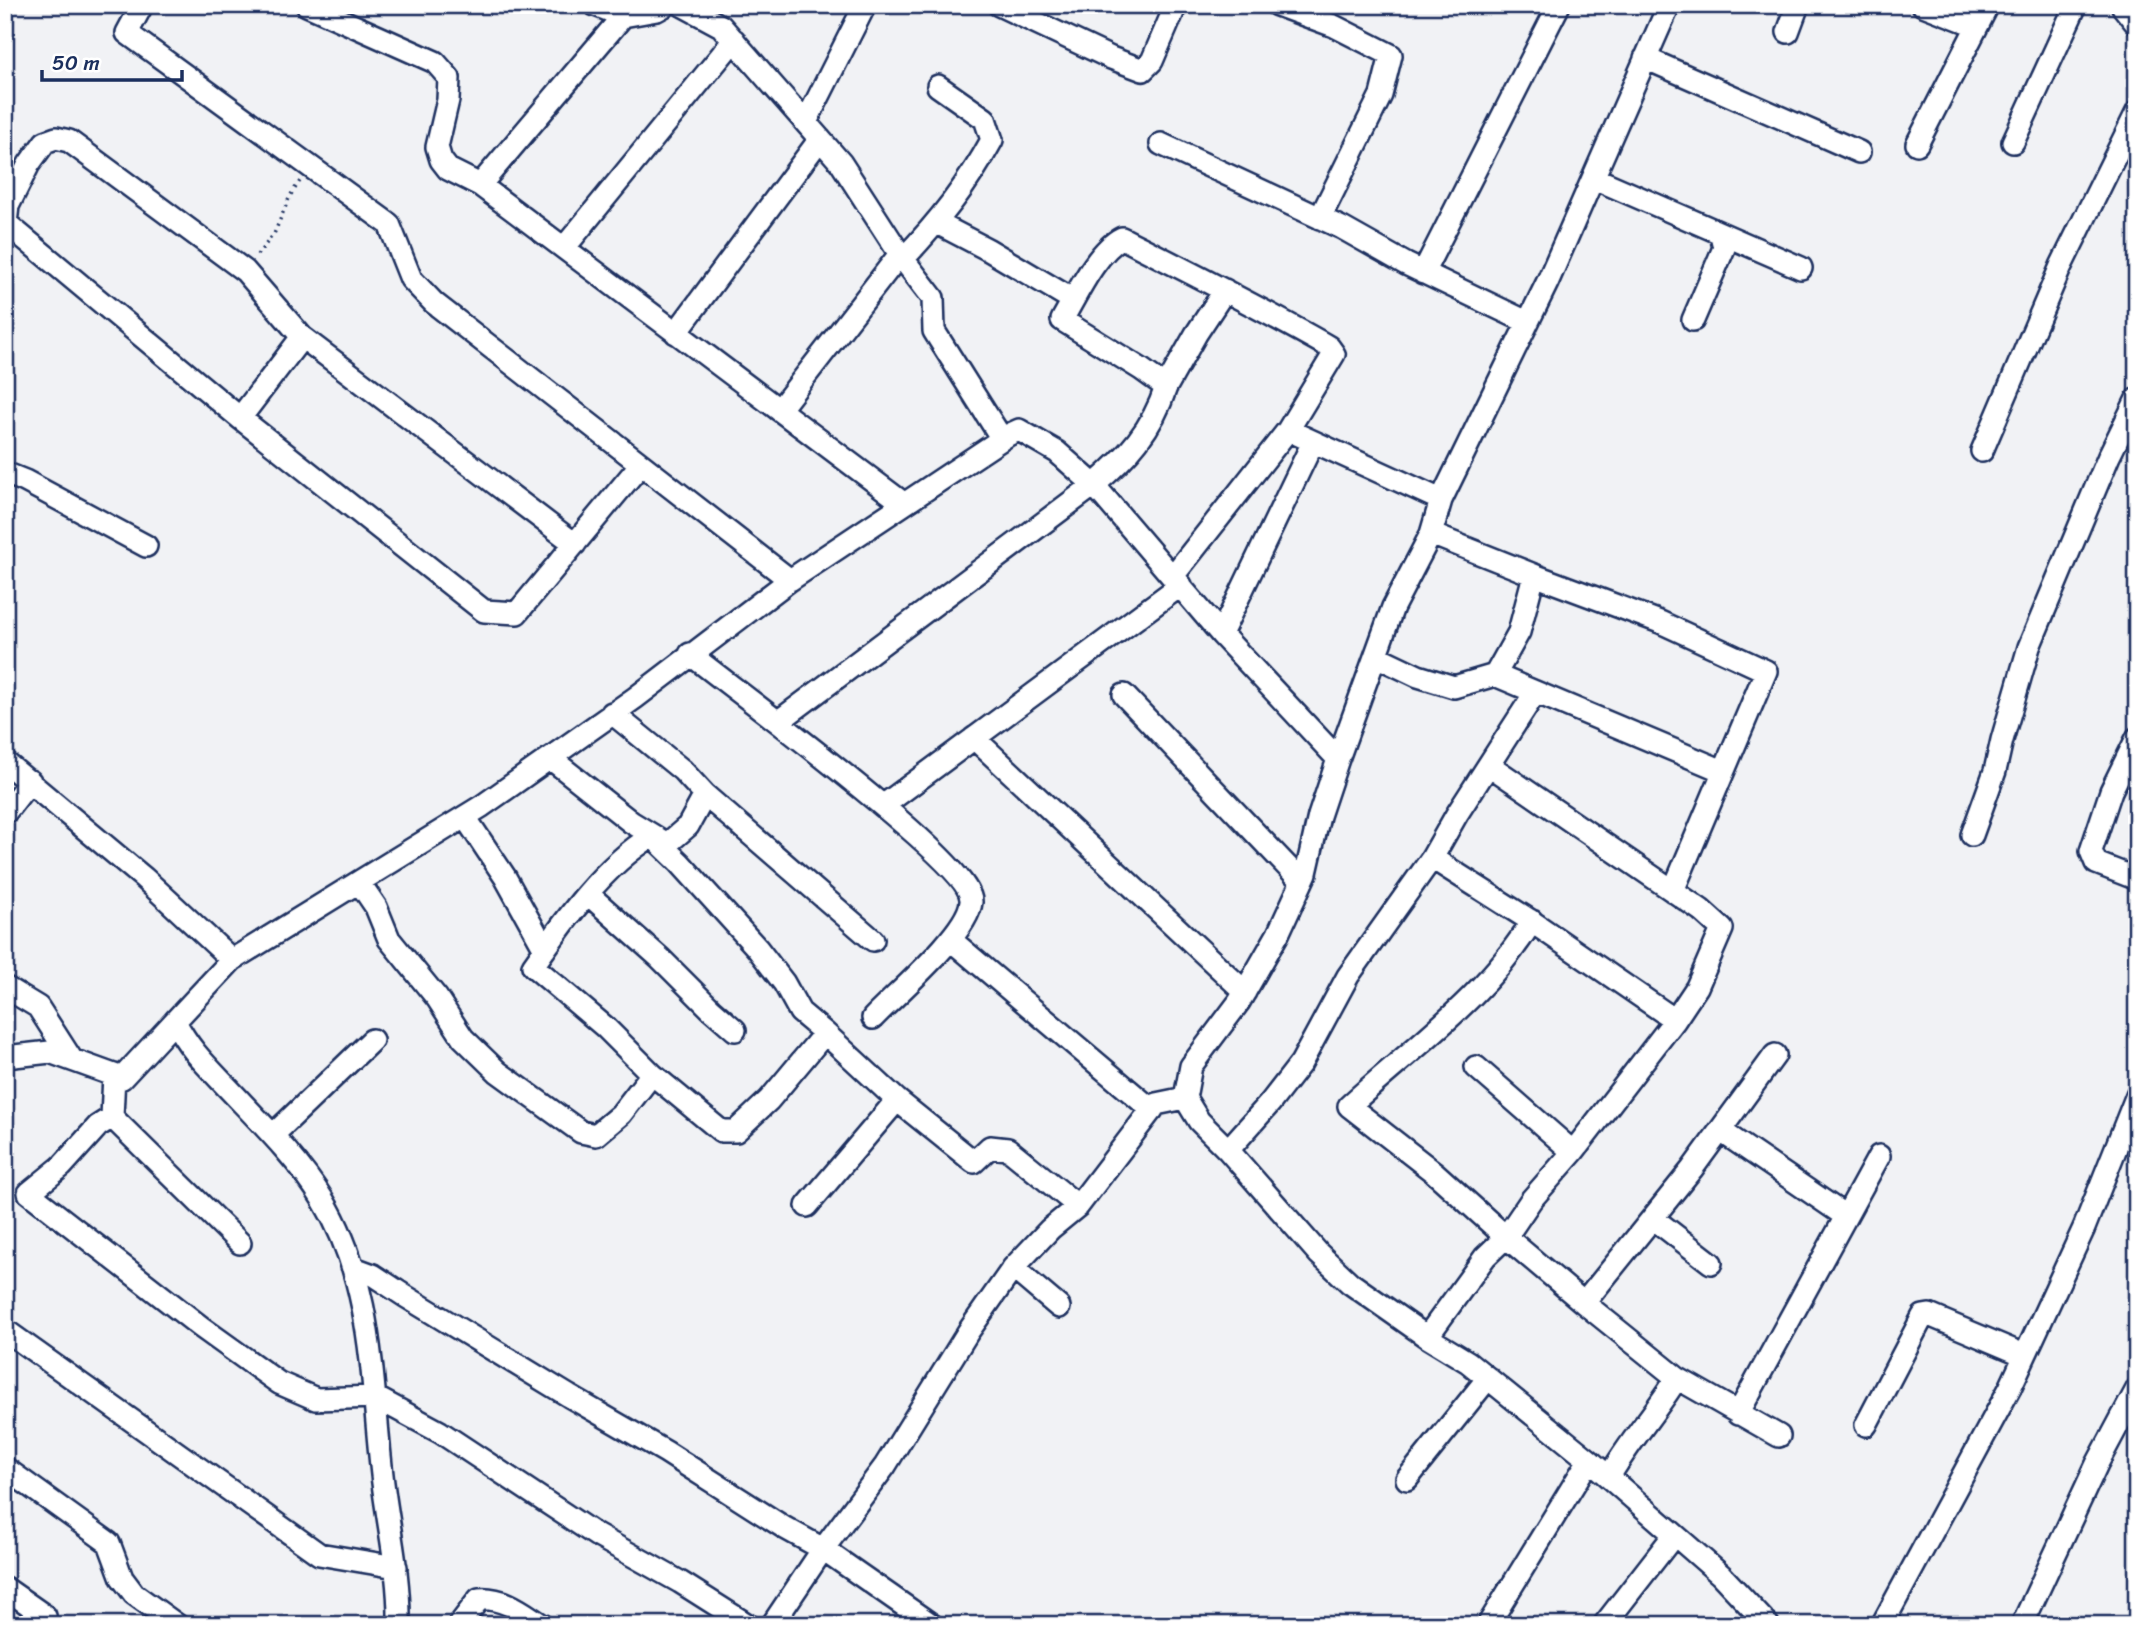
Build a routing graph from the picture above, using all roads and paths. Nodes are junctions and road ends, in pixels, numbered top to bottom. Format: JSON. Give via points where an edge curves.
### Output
{"nodes":[{"id":1,"x":142,"y":5,"type":"edge"},
{"id":2,"x":307,"y":5,"type":"edge"},
{"id":3,"x":595,"y":5,"type":"edge"},
{"id":4,"x":666,"y":5,"type":"edge"},
{"id":5,"x":682,"y":5,"type":"edge"},
{"id":6,"x":999,"y":5,"type":"edge"},
{"id":7,"x":1176,"y":5,"type":"edge"},
{"id":8,"x":1277,"y":5,"type":"edge"},
{"id":9,"x":1559,"y":5,"type":"edge"},
{"id":10,"x":1669,"y":5,"type":"edge"},
{"id":11,"x":1798,"y":5,"type":"edge"},
{"id":12,"x":1923,"y":5,"type":"edge"},
{"id":13,"x":1988,"y":5,"type":"edge"},
{"id":14,"x":2076,"y":5,"type":"edge"},
{"id":15,"x":2126,"y":5,"type":"edge"},
{"id":16,"x":862,"y":6,"type":"edge"},
{"id":17,"x":623,"y":16,"type":"junction"},
{"id":18,"x":2137,"y":19,"type":"edge"},
{"id":19,"x":1977,"y":26,"type":"junction"},
{"id":20,"x":1787,"y":32,"type":"dead end"},
{"id":21,"x":734,"y":40,"type":"junction"},
{"id":22,"x":1645,"y":58,"type":"junction"},
{"id":23,"x":938,"y":86,"type":"dead end"},
{"id":24,"x":2137,"y":112,"type":"edge"},
{"id":25,"x":806,"y":122,"type":"junction"},
{"id":26,"x":820,"y":139,"type":"junction"},
{"id":27,"x":2013,"y":142,"type":"dead end"},
{"id":28,"x":1161,"y":144,"type":"dead end"},
{"id":29,"x":1917,"y":144,"type":"dead end"},
{"id":30,"x":1858,"y":152,"type":"dead end"},
{"id":31,"x":309,"y":166,"type":"junction"},
{"id":32,"x":1594,"y":178,"type":"junction"},
{"id":33,"x":480,"y":185,"type":"junction"},
{"id":34,"x":1320,"y":218,"type":"junction"},
{"id":35,"x":937,"y":223,"type":"junction"},
{"id":36,"x":1721,"y":234,"type":"junction"},
{"id":37,"x":564,"y":248,"type":"junction"},
{"id":38,"x":901,"y":256,"type":"junction"},
{"id":39,"x":1801,"y":268,"type":"dead end"},
{"id":40,"x":245,"y":271,"type":"junction"},
{"id":41,"x":1423,"y":273,"type":"junction"},
{"id":42,"x":1224,"y":290,"type":"junction"},
{"id":43,"x":1073,"y":300,"type":"junction"},
{"id":44,"x":1693,"y":320,"type":"dead end"},
{"id":45,"x":1527,"y":322,"type":"junction"},
{"id":46,"x":676,"y":333,"type":"junction"},
{"id":47,"x":302,"y":337,"type":"junction"},
{"id":48,"x":1166,"y":387,"type":"junction"},
{"id":49,"x":2137,"y":399,"type":"edge"},
{"id":50,"x":779,"y":410,"type":"junction"},
{"id":51,"x":240,"y":418,"type":"junction"},
{"id":52,"x":1288,"y":430,"type":"junction"},
{"id":53,"x":1002,"y":439,"type":"junction"},
{"id":54,"x":1313,"y":442,"type":"junction"},
{"id":55,"x":1982,"y":451,"type":"dead end"},
{"id":56,"x":641,"y":464,"type":"junction"},
{"id":57,"x":5,"y":472,"type":"edge"},
{"id":58,"x":1094,"y":485,"type":"junction"},
{"id":59,"x":1441,"y":500,"type":"junction"},
{"id":60,"x":903,"y":503,"type":"junction"},
{"id":61,"x":1431,"y":534,"type":"junction"},
{"id":62,"x":575,"y":544,"type":"junction"},
{"id":63,"x":146,"y":546,"type":"dead end"},
{"id":64,"x":1534,"y":575,"type":"junction"},
{"id":65,"x":790,"y":580,"type":"junction"},
{"id":66,"x":1177,"y":581,"type":"junction"},
{"id":67,"x":1221,"y":634,"type":"junction"},
{"id":68,"x":690,"y":654,"type":"junction"},
{"id":69,"x":1376,"y":656,"type":"junction"},
{"id":70,"x":1495,"y":675,"type":"junction"},
{"id":71,"x":1535,"y":693,"type":"junction"},
{"id":72,"x":1124,"y":695,"type":"dead end"},
{"id":73,"x":612,"y":713,"type":"junction"},
{"id":74,"x":779,"y":721,"type":"junction"},
{"id":75,"x":974,"y":738,"type":"junction"},
{"id":76,"x":2137,"y":738,"type":"edge"},
{"id":77,"x":550,"y":758,"type":"junction"},
{"id":78,"x":1338,"y":759,"type":"junction"},
{"id":79,"x":5,"y":762,"type":"edge"},
{"id":80,"x":1489,"y":765,"type":"junction"},
{"id":81,"x":1723,"y":771,"type":"junction"},
{"id":82,"x":30,"y":781,"type":"junction"},
{"id":83,"x":705,"y":795,"type":"junction"},
{"id":84,"x":884,"y":805,"type":"junction"},
{"id":85,"x":5,"y":813,"type":"edge"},
{"id":86,"x":465,"y":817,"type":"junction"},
{"id":87,"x":1972,"y":835,"type":"dead end"},
{"id":88,"x":652,"y":836,"type":"junction"},
{"id":89,"x":1432,"y":858,"type":"junction"},
{"id":90,"x":2137,"y":879,"type":"edge"},
{"id":91,"x":359,"y":882,"type":"junction"},
{"id":92,"x":1302,"y":882,"type":"junction"},
{"id":93,"x":1673,"y":891,"type":"junction"},
{"id":94,"x":588,"y":894,"type":"junction"},
{"id":95,"x":1532,"y":921,"type":"junction"},
{"id":96,"x":873,"y":940,"type":"dead end"},
{"id":97,"x":951,"y":940,"type":"junction"},
{"id":98,"x":545,"y":949,"type":"junction"},
{"id":99,"x":232,"y":960,"type":"junction"},
{"id":100,"x":5,"y":988,"type":"edge"},
{"id":101,"x":1245,"y":992,"type":"junction"},
{"id":102,"x":873,"y":1018,"type":"dead end"},
{"id":103,"x":1675,"y":1020,"type":"junction"},
{"id":104,"x":175,"y":1021,"type":"junction"},
{"id":105,"x":734,"y":1030,"type":"dead end"},
{"id":106,"x":825,"y":1033,"type":"junction"},
{"id":107,"x":372,"y":1040,"type":"dead end"},
{"id":108,"x":1776,"y":1055,"type":"dead end"},
{"id":109,"x":5,"y":1057,"type":"edge"},
{"id":110,"x":72,"y":1060,"type":"junction"},
{"id":111,"x":1476,"y":1067,"type":"dead end"},
{"id":112,"x":652,"y":1074,"type":"junction"},
{"id":113,"x":114,"y":1075,"type":"junction"},
{"id":114,"x":2137,"y":1095,"type":"edge"},
{"id":115,"x":1185,"y":1098,"type":"junction"},
{"id":116,"x":897,"y":1100,"type":"junction"},
{"id":117,"x":1152,"y":1110,"type":"junction"},
{"id":118,"x":112,"y":1117,"type":"junction"},
{"id":119,"x":1721,"y":1131,"type":"junction"},
{"id":120,"x":273,"y":1135,"type":"junction"},
{"id":121,"x":1228,"y":1150,"type":"junction"},
{"id":122,"x":1573,"y":1152,"type":"junction"},
{"id":123,"x":1879,"y":1156,"type":"dead end"},
{"id":124,"x":807,"y":1206,"type":"dead end"},
{"id":125,"x":1078,"y":1206,"type":"junction"},
{"id":126,"x":1844,"y":1215,"type":"junction"},
{"id":127,"x":1654,"y":1219,"type":"junction"},
{"id":128,"x":1506,"y":1237,"type":"junction"},
{"id":129,"x":240,"y":1243,"type":"dead end"},
{"id":130,"x":1711,"y":1263,"type":"dead end"},
{"id":131,"x":354,"y":1268,"type":"junction"},
{"id":132,"x":1013,"y":1268,"type":"junction"},
{"id":133,"x":1584,"y":1303,"type":"junction"},
{"id":134,"x":1059,"y":1307,"type":"dead end"},
{"id":135,"x":5,"y":1330,"type":"edge"},
{"id":136,"x":1427,"y":1337,"type":"junction"},
{"id":137,"x":2024,"y":1355,"type":"junction"},
{"id":138,"x":1488,"y":1378,"type":"junction"},
{"id":139,"x":1677,"y":1378,"type":"junction"},
{"id":140,"x":2137,"y":1389,"type":"edge"},
{"id":141,"x":375,"y":1397,"type":"junction"},
{"id":142,"x":1738,"y":1414,"type":"junction"},
{"id":143,"x":1866,"y":1425,"type":"dead end"},
{"id":144,"x":1779,"y":1436,"type":"dead end"},
{"id":145,"x":1589,"y":1460,"type":"junction"},
{"id":146,"x":5,"y":1468,"type":"edge"},
{"id":147,"x":1609,"y":1477,"type":"junction"},
{"id":148,"x":1408,"y":1479,"type":"dead end"},
{"id":149,"x":1674,"y":1535,"type":"junction"},
{"id":150,"x":823,"y":1549,"type":"junction"},
{"id":151,"x":396,"y":1567,"type":"junction"},
{"id":152,"x":5,"y":1588,"type":"edge"},
{"id":153,"x":400,"y":1624,"type":"edge"},
{"id":154,"x":40,"y":1625,"type":"edge"},
{"id":155,"x":177,"y":1625,"type":"edge"},
{"id":156,"x":459,"y":1625,"type":"edge"},
{"id":157,"x":542,"y":1625,"type":"edge"},
{"id":158,"x":748,"y":1625,"type":"edge"},
{"id":159,"x":772,"y":1625,"type":"edge"},
{"id":160,"x":932,"y":1625,"type":"edge"},
{"id":161,"x":1488,"y":1625,"type":"edge"},
{"id":162,"x":1604,"y":1625,"type":"edge"},
{"id":163,"x":1768,"y":1625,"type":"edge"},
{"id":164,"x":1882,"y":1625,"type":"edge"},
{"id":165,"x":2022,"y":1625,"type":"edge"}],
"edges":[{"from":1,"to":31,"type":"street","via":[[127,33]]},
{"from":2,"to":33,"type":"street","via":[[435,62],[449,78],[437,147],[441,160],[447,169]]},
{"from":3,"to":17,"type":"street"},
{"from":4,"to":17,"type":"street"},
{"from":5,"to":21,"type":"street","via":[[721,26]]},
{"from":6,"to":7,"type":"street","via":[[1143,70],[1152,61]]},
{"from":8,"to":34,"type":"street","via":[[1391,54],[1381,95]]},
{"from":9,"to":41,"type":"street"},
{"from":10,"to":22,"type":"street"},
{"from":11,"to":20,"type":"street"},
{"from":12,"to":19,"type":"street"},
{"from":13,"to":19,"type":"street"},
{"from":14,"to":27,"type":"street"},
{"from":15,"to":18,"type":"main road"},
{"from":16,"to":25,"type":"street"},
{"from":17,"to":33,"type":"street"},
{"from":19,"to":29,"type":"street"},
{"from":21,"to":25,"type":"street"},
{"from":21,"to":37,"type":"street"},
{"from":22,"to":30,"type":"street"},
{"from":22,"to":32,"type":"street"},
{"from":23,"to":35,"type":"street","via":[[985,119],[992,139]]},
{"from":24,"to":55,"type":"street","via":[[2061,267]]},
{"from":25,"to":26,"type":"street"},
{"from":26,"to":38,"type":"street","via":[[841,163]]},
{"from":26,"to":46,"type":"street"},
{"from":28,"to":34,"type":"street"},
{"from":31,"to":40,"type":"path","via":[[274,234]]},
{"from":31,"to":56,"type":"street","via":[[390,224],[411,279],[434,303]]},
{"from":32,"to":36,"type":"street"},
{"from":32,"to":45,"type":"street"},
{"from":33,"to":37,"type":"street"},
{"from":34,"to":41,"type":"street"},
{"from":35,"to":38,"type":"street"},
{"from":35,"to":43,"type":"street"},
{"from":36,"to":39,"type":"street"},
{"from":36,"to":44,"type":"street","via":[[1724,248]]},
{"from":37,"to":46,"type":"street"},
{"from":38,"to":50,"type":"street"},
{"from":38,"to":53,"type":"street","via":[[933,298],[934,331]]},
{"from":40,"to":47,"type":"street"},
{"from":40,"to":51,"type":"street","via":[[69,141],[56,138],[45,142],[8,206],[6,223]]},
{"from":41,"to":45,"type":"street"},
{"from":42,"to":43,"type":"street","via":[[1122,238],[1100,257]]},
{"from":42,"to":48,"type":"street"},
{"from":42,"to":52,"type":"street","via":[[1329,347],[1334,354]]},
{"from":43,"to":48,"type":"street","via":[[1062,320]]},
{"from":45,"to":59,"type":"street"},
{"from":46,"to":50,"type":"street"},
{"from":47,"to":51,"type":"street"},
{"from":47,"to":62,"type":"street"},
{"from":48,"to":58,"type":"street","via":[[1159,409],[1126,457]]},
{"from":49,"to":87,"type":"street","via":[[2029,647],[1995,772]]},
{"from":50,"to":60,"type":"street"},
{"from":51,"to":62,"type":"street","via":[[484,611],[517,613]]},
{"from":52,"to":54,"type":"street"},
{"from":52,"to":66,"type":"street"},
{"from":53,"to":58,"type":"street","via":[[1019,430],[1057,452]]},
{"from":53,"to":60,"type":"street"},
{"from":54,"to":59,"type":"street"},
{"from":54,"to":67,"type":"street"},
{"from":56,"to":62,"type":"street"},
{"from":56,"to":65,"type":"street"},
{"from":57,"to":63,"type":"street"},
{"from":58,"to":66,"type":"street"},
{"from":58,"to":74,"type":"street"},
{"from":59,"to":61,"type":"street"},
{"from":60,"to":65,"type":"street"},
{"from":61,"to":64,"type":"street"},
{"from":61,"to":69,"type":"street","via":[[1394,607]]},
{"from":64,"to":70,"type":"street","via":[[1519,632]]},
{"from":64,"to":81,"type":"street","via":[[1660,622],[1766,671]]},
{"from":65,"to":68,"type":"street"},
{"from":66,"to":67,"type":"street"},
{"from":66,"to":75,"type":"street"},
{"from":67,"to":78,"type":"street"},
{"from":68,"to":73,"type":"street"},
{"from":68,"to":74,"type":"street"},
{"from":69,"to":70,"type":"street","via":[[1454,687]]},
{"from":69,"to":78,"type":"street"},
{"from":70,"to":71,"type":"street"},
{"from":71,"to":80,"type":"street"},
{"from":71,"to":81,"type":"street"},
{"from":72,"to":92,"type":"street"},
{"from":73,"to":77,"type":"street"},
{"from":73,"to":83,"type":"street","via":[[682,770]]},
{"from":74,"to":84,"type":"street"},
{"from":75,"to":84,"type":"street"},
{"from":75,"to":101,"type":"street"},
{"from":76,"to":90,"type":"street","via":[[2111,791],[2091,851],[2095,863]]},
{"from":77,"to":86,"type":"street"},
{"from":77,"to":88,"type":"street"},
{"from":78,"to":92,"type":"street"},
{"from":79,"to":82,"type":"street"},
{"from":80,"to":89,"type":"street"},
{"from":80,"to":93,"type":"street"},
{"from":81,"to":93,"type":"street"},
{"from":82,"to":85,"type":"street"},
{"from":82,"to":99,"type":"street"},
{"from":83,"to":88,"type":"street","via":[[688,826],[667,844]]},
{"from":83,"to":96,"type":"street"},
{"from":84,"to":97,"type":"street","via":[[970,891],[972,902]]},
{"from":86,"to":91,"type":"street"},
{"from":86,"to":98,"type":"street"},
{"from":88,"to":94,"type":"street","via":[[632,848]]},
{"from":88,"to":106,"type":"street","via":[[757,948],[800,1012]]},
{"from":89,"to":95,"type":"street"},
{"from":89,"to":121,"type":"street","via":[[1348,976],[1301,1063]]},
{"from":91,"to":99,"type":"street"},
{"from":91,"to":112,"type":"street","via":[[389,939],[463,1038],[498,1072],[581,1132],[596,1135],[621,1114]]},
{"from":92,"to":101,"type":"street"},
{"from":93,"to":103,"type":"street","via":[[1722,929],[1697,987]]},
{"from":94,"to":98,"type":"street"},
{"from":94,"to":105,"type":"street"},
{"from":95,"to":103,"type":"street"},
{"from":95,"to":128,"type":"street","via":[[1470,998],[1349,1106],[1435,1173]]},
{"from":97,"to":102,"type":"street"},
{"from":97,"to":117,"type":"street"},
{"from":98,"to":112,"type":"street","via":[[533,966]]},
{"from":99,"to":104,"type":"street"},
{"from":100,"to":110,"type":"street","via":[[38,1007]]},
{"from":101,"to":115,"type":"street","via":[[1191,1066]]},
{"from":103,"to":122,"type":"street"},
{"from":104,"to":113,"type":"street","via":[[122,1078]]},
{"from":104,"to":120,"type":"street","via":[[184,1042]]},
{"from":106,"to":112,"type":"street","via":[[769,1100],[736,1131],[721,1131]]},
{"from":106,"to":116,"type":"street"},
{"from":107,"to":120,"type":"street"},
{"from":108,"to":119,"type":"street"},
{"from":109,"to":110,"type":"street","via":[[50,1052]]},
{"from":110,"to":113,"type":"street"},
{"from":111,"to":122,"type":"street"},
{"from":113,"to":118,"type":"street"},
{"from":114,"to":137,"type":"street","via":[[2084,1228]]},
{"from":115,"to":117,"type":"street","via":[[1156,1104]]},
{"from":115,"to":121,"type":"street","via":[[1199,1121]]},
{"from":116,"to":124,"type":"street"},
{"from":116,"to":125,"type":"street","via":[[974,1162],[990,1147],[1008,1149]]},
{"from":117,"to":125,"type":"street"},
{"from":118,"to":129,"type":"street"},
{"from":118,"to":141,"type":"street","via":[[29,1193],[279,1383],[316,1399]]},
{"from":119,"to":126,"type":"street"},
{"from":119,"to":127,"type":"street"},
{"from":120,"to":131,"type":"street","via":[[323,1200]]},
{"from":121,"to":136,"type":"street","via":[[1326,1261]]},
{"from":122,"to":128,"type":"street"},
{"from":123,"to":126,"type":"street"},
{"from":125,"to":132,"type":"street"},
{"from":126,"to":142,"type":"street"},
{"from":127,"to":130,"type":"street"},
{"from":127,"to":133,"type":"street"},
{"from":128,"to":133,"type":"street"},
{"from":128,"to":136,"type":"street","via":[[1485,1257]]},
{"from":131,"to":141,"type":"street","via":[[368,1331]]},
{"from":131,"to":150,"type":"street","via":[[373,1275]]},
{"from":132,"to":134,"type":"street"},
{"from":132,"to":150,"type":"street","via":[[886,1465]]},
{"from":133,"to":139,"type":"street"},
{"from":135,"to":151,"type":"street","via":[[319,1554]]},
{"from":136,"to":138,"type":"street"},
{"from":137,"to":143,"type":"street","via":[[1923,1316]]},
{"from":137,"to":164,"type":"street"},
{"from":138,"to":145,"type":"street"},
{"from":138,"to":148,"type":"street"},
{"from":139,"to":142,"type":"street"},
{"from":139,"to":147,"type":"street"},
{"from":140,"to":165,"type":"street"},
{"from":141,"to":151,"type":"street"},
{"from":141,"to":158,"type":"street","via":[[440,1432],[596,1535]]},
{"from":142,"to":144,"type":"street"},
{"from":145,"to":147,"type":"street"},
{"from":145,"to":161,"type":"street"},
{"from":146,"to":155,"type":"street","via":[[109,1543],[122,1578],[134,1594]]},
{"from":147,"to":149,"type":"street"},
{"from":149,"to":162,"type":"street"},
{"from":149,"to":163,"type":"street","via":[[1721,1575]]},
{"from":150,"to":159,"type":"street"},
{"from":150,"to":160,"type":"street"},
{"from":151,"to":153,"type":"street"},
{"from":152,"to":154,"type":"street","via":[[45,1616]]},
{"from":156,"to":157,"type":"street","via":[[479,1599],[493,1598]]}]}
